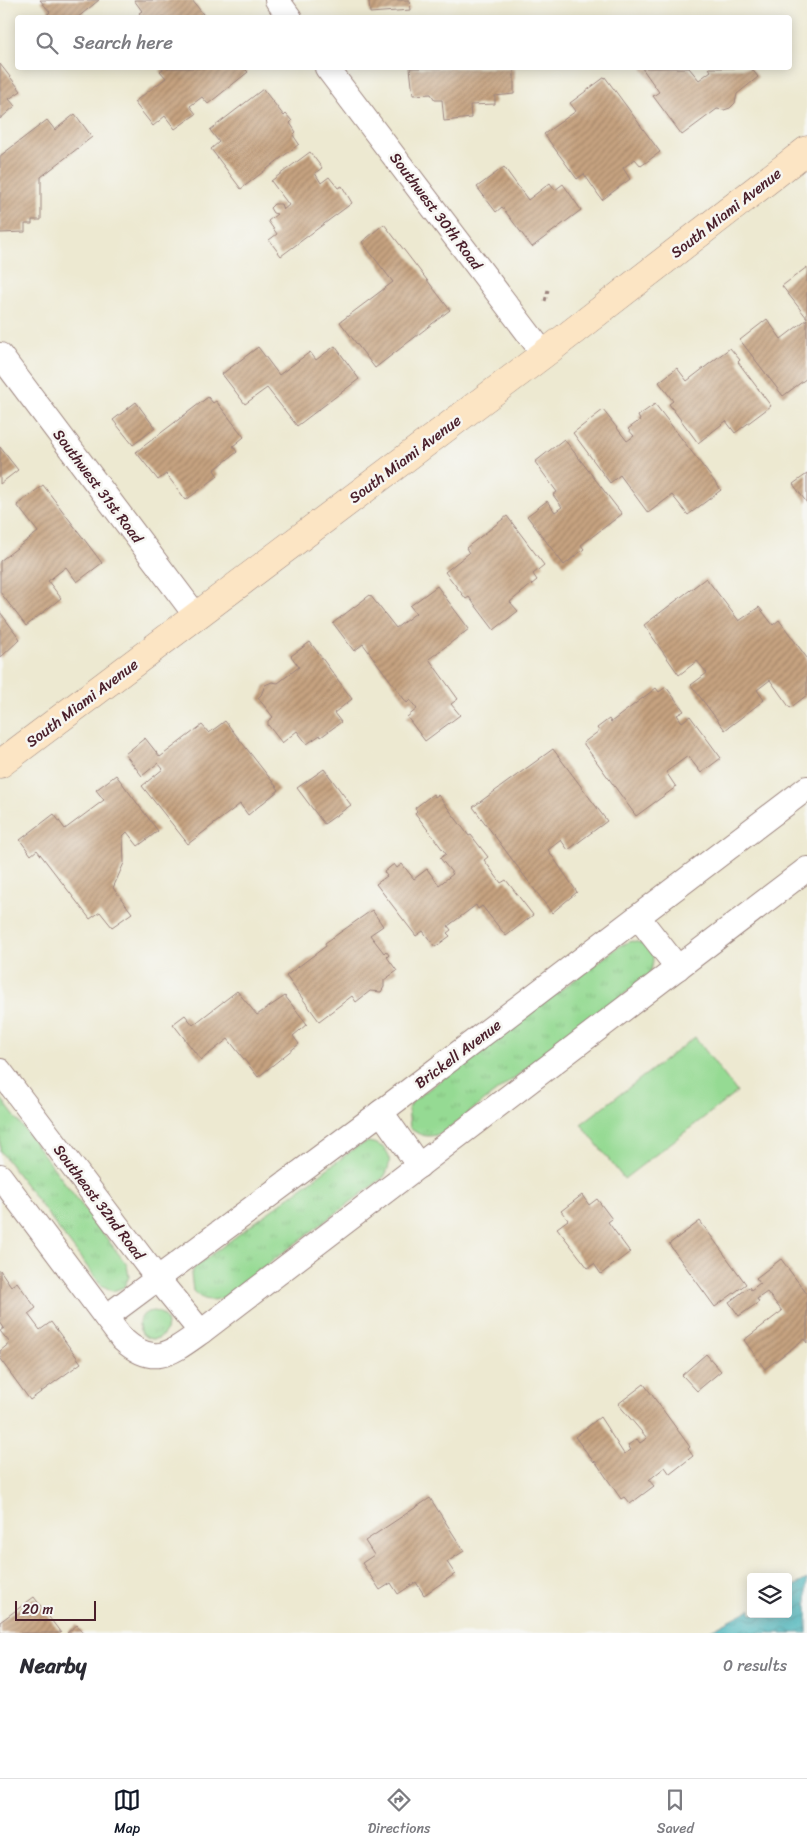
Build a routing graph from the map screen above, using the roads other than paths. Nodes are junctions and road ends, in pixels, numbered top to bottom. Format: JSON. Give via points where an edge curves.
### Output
{"nodes":[{"id":1,"x":276,"y":0,"type":"edge"},
{"id":2,"x":288,"y":15,"type":"edge"},
{"id":3,"x":330,"y":70,"type":"edge"},
{"id":4,"x":807,"y":150,"type":"edge"},
{"id":5,"x":544,"y":354,"type":"junction"},
{"id":6,"x":0,"y":355,"type":"edge"},
{"id":7,"x":197,"y":617,"type":"junction"},
{"id":8,"x":0,"y":764,"type":"edge"},
{"id":9,"x":807,"y":788,"type":"edge"},
{"id":10,"x":807,"y":869,"type":"edge"},
{"id":11,"x":638,"y":917,"type":"junction"},
{"id":12,"x":678,"y":968,"type":"junction"},
{"id":13,"x":0,"y":1071,"type":"edge"},
{"id":14,"x":381,"y":1112,"type":"junction"},
{"id":15,"x":419,"y":1166,"type":"junction"},
{"id":16,"x":0,"y":1176,"type":"edge"},
{"id":17,"x":157,"y":1278,"type":"junction"},
{"id":18,"x":106,"y":1317,"type":"junction"},
{"id":19,"x":201,"y":1332,"type":"junction"}],
"edges":[{"from":1,"to":2,"type":"street"},
{"from":3,"to":5,"type":"street","name":"Southwest 30th Road"},
{"from":4,"to":5,"type":"main road","name":"South Miami Avenue"},
{"from":5,"to":7,"type":"main road","name":"South Miami Avenue"},
{"from":6,"to":7,"type":"street","name":"Southwest 31st Road"},
{"from":7,"to":8,"type":"main road","name":"South Miami Avenue"},
{"from":9,"to":11,"type":"street","name":"Brickell Avenue"},
{"from":10,"to":12,"type":"street"},
{"from":11,"to":12,"type":"street"},
{"from":11,"to":14,"type":"street","name":"Brickell Avenue"},
{"from":12,"to":15,"type":"street"},
{"from":13,"to":17,"type":"street","name":"Southeast 32nd Road"},
{"from":14,"to":15,"type":"street"},
{"from":14,"to":17,"type":"street","name":"Brickell Avenue"},
{"from":15,"to":19,"type":"street"},
{"from":16,"to":18,"type":"street"},
{"from":17,"to":18,"type":"street","name":"Brickell Avenue"},
{"from":17,"to":19,"type":"street","name":"Southeast 32nd Road"},
{"from":18,"to":19,"type":"street","via":[[122,1338],[148,1356],[162,1356]]}]}
